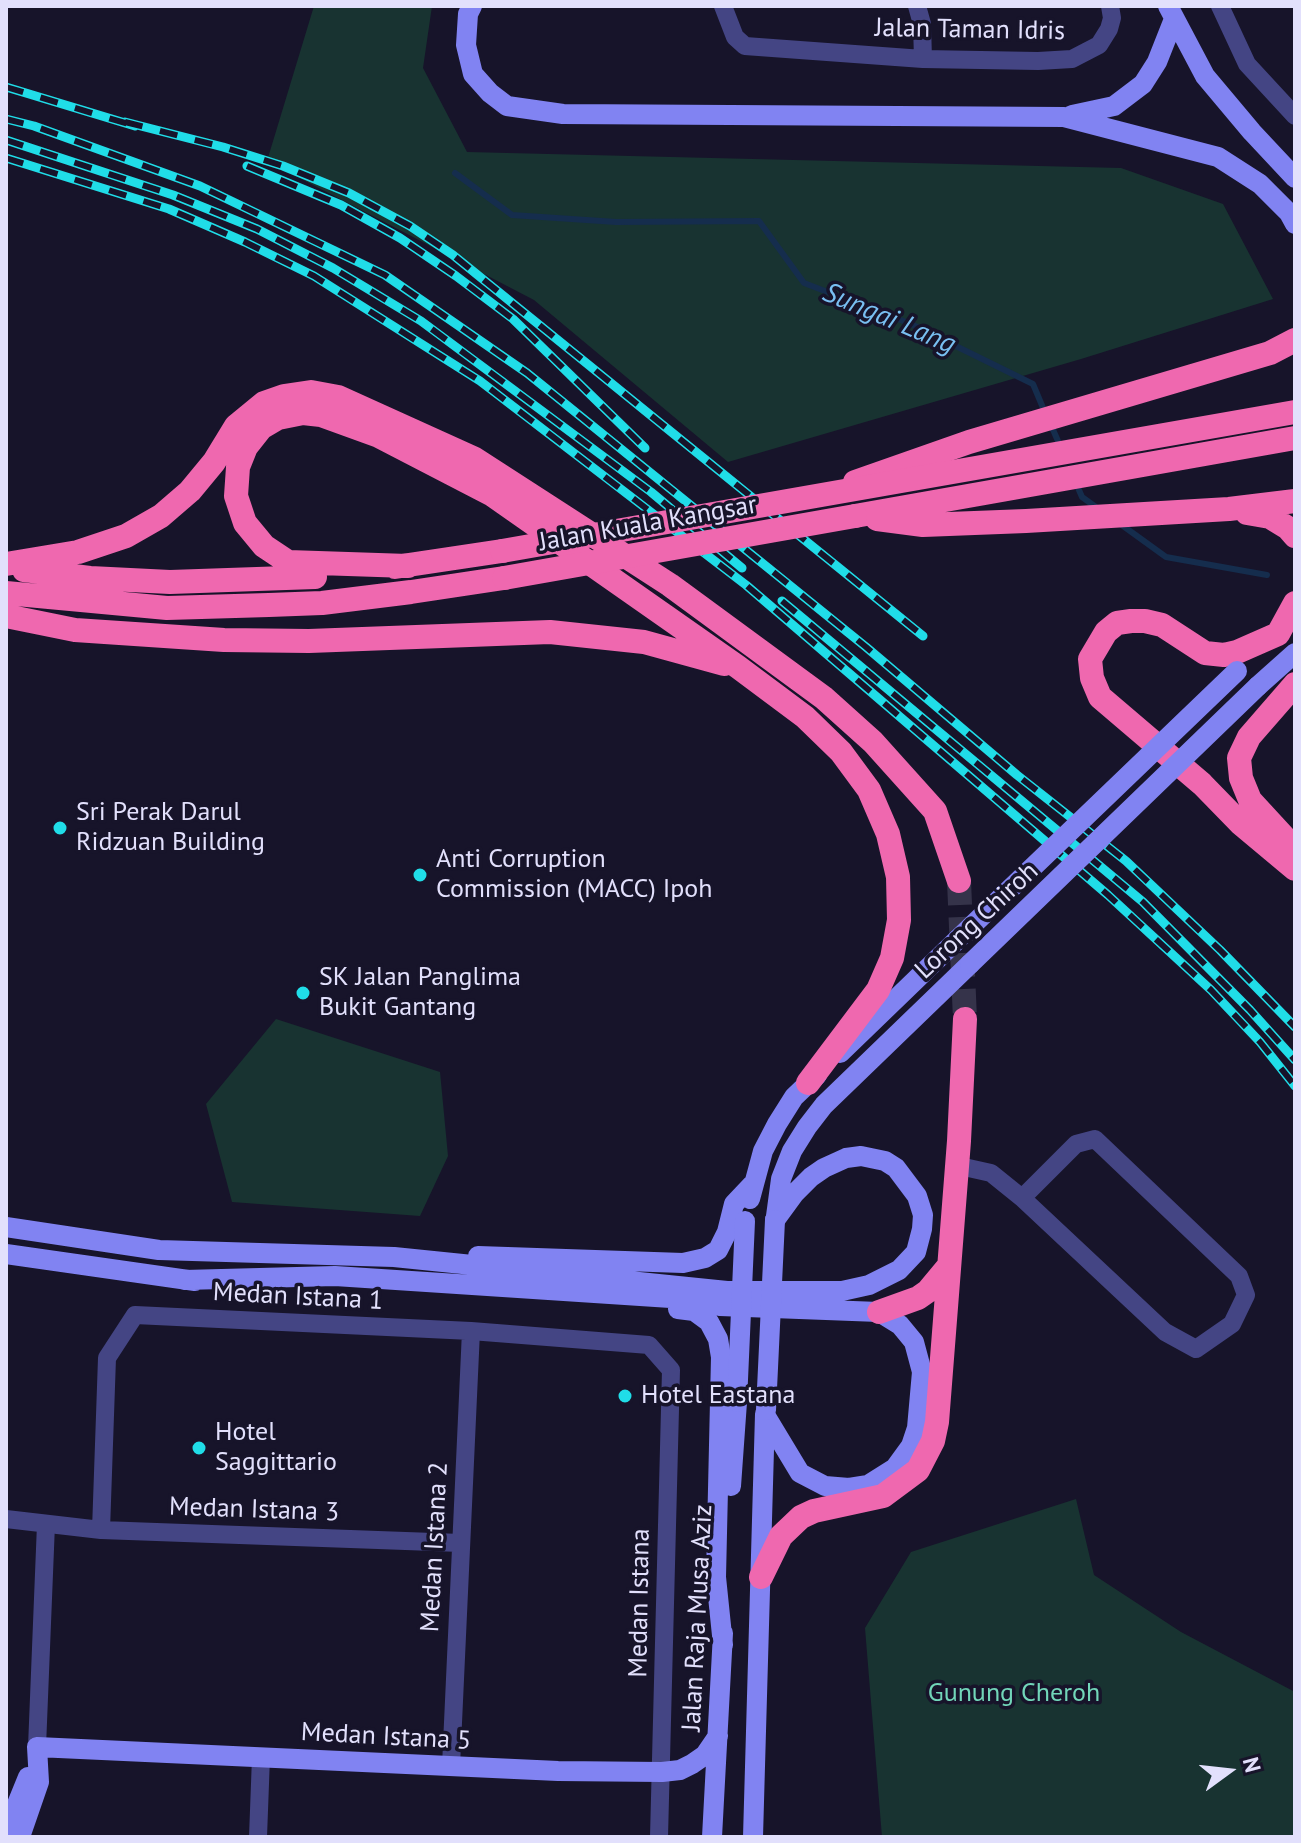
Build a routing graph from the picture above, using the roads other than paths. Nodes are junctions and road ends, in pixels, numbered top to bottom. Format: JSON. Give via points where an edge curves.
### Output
{"nodes":[{"id":1,"x":472,"y":6,"type":"edge"},
{"id":2,"x":723,"y":6,"type":"edge"},
{"id":3,"x":917,"y":6,"type":"edge"},
{"id":4,"x":1110,"y":6,"type":"edge"},
{"id":5,"x":1220,"y":6,"type":"edge"},
{"id":6,"x":1171,"y":12,"type":"edge"},
{"id":7,"x":923,"y":59,"type":"junction"},
{"id":8,"x":1295,"y":116,"type":"edge"},
{"id":9,"x":1064,"y":117,"type":"junction"},
{"id":10,"x":1295,"y":178,"type":"edge"},
{"id":11,"x":1295,"y":224,"type":"edge"},
{"id":12,"x":1295,"y":340,"type":"edge"},
{"id":13,"x":1295,"y":412,"type":"edge"},
{"id":14,"x":1295,"y":438,"type":"edge"},
{"id":15,"x":819,"y":495,"type":"junction"},
{"id":16,"x":1295,"y":501,"type":"edge"},
{"id":17,"x":1229,"y":509,"type":"junction"},
{"id":18,"x":855,"y":516,"type":"junction"},
{"id":19,"x":1295,"y":536,"type":"edge"},
{"id":20,"x":6,"y":566,"type":"edge"},
{"id":21,"x":408,"y":566,"type":"junction"},
{"id":22,"x":6,"y":593,"type":"edge"},
{"id":23,"x":1295,"y":603,"type":"edge"},
{"id":24,"x":6,"y":616,"type":"edge"},
{"id":25,"x":1286,"y":626,"type":"edge"},
{"id":26,"x":1295,"y":653,"type":"edge"},
{"id":27,"x":738,"y":667,"type":"junction"},
{"id":28,"x":1295,"y":684,"type":"edge"},
{"id":29,"x":1295,"y":849,"type":"edge"},
{"id":30,"x":1295,"y":869,"type":"edge"},
{"id":31,"x":959,"y":881,"type":"tunnel mouth"},
{"id":32,"x":965,"y":1019,"type":"tunnel mouth"},
{"id":33,"x":808,"y":1083,"type":"junction"},
{"id":34,"x":955,"y":1165,"type":"junction"},
{"id":35,"x":752,"y":1185,"type":"junction"},
{"id":36,"x":1022,"y":1198,"type":"junction"},
{"id":37,"x":775,"y":1220,"type":"junction"},
{"id":38,"x":6,"y":1227,"type":"edge"},
{"id":39,"x":6,"y":1254,"type":"edge"},
{"id":40,"x":394,"y":1257,"type":"junction"},
{"id":41,"x":948,"y":1267,"type":"junction"},
{"id":42,"x":184,"y":1280,"type":"junction"},
{"id":43,"x":879,"y":1312,"type":"junction"},
{"id":44,"x":471,"y":1331,"type":"junction"},
{"id":45,"x":671,"y":1370,"type":"joint"},
{"id":46,"x":765,"y":1412,"type":"junction"},
{"id":47,"x":6,"y":1519,"type":"edge"},
{"id":48,"x":46,"y":1524,"type":"junction"},
{"id":49,"x":101,"y":1530,"type":"junction"},
{"id":50,"x":461,"y":1543,"type":"junction"},
{"id":51,"x":761,"y":1577,"type":"junction"},
{"id":52,"x":723,"y":1645,"type":"junction"},
{"id":53,"x":718,"y":1736,"type":"junction"},
{"id":54,"x":37,"y":1747,"type":"junction"},
{"id":55,"x":261,"y":1757,"type":"junction"},
{"id":56,"x":451,"y":1766,"type":"junction"},
{"id":57,"x":662,"y":1772,"type":"junction"},
{"id":58,"x":6,"y":1831,"type":"edge"},
{"id":59,"x":20,"y":1837,"type":"edge"},
{"id":60,"x":258,"y":1837,"type":"edge"},
{"id":61,"x":659,"y":1837,"type":"edge"},
{"id":62,"x":712,"y":1837,"type":"edge"},
{"id":63,"x":753,"y":1837,"type":"edge"}],
"edges":[{"from":1,"to":9,"type":"main road","via":[[466,45],[473,74],[507,106],[563,114]]},
{"from":2,"to":7,"type":"street","name":"Jalan Taman Idris","via":[[735,37],[745,46]]},
{"from":3,"to":7,"type":"street"},
{"from":4,"to":7,"type":"street","name":"Jalan Taman Idris","via":[[1105,39],[1072,59]]},
{"from":5,"to":8,"type":"street","via":[[1247,64]]},
{"from":6,"to":9,"type":"main road","via":[[1157,62],[1143,84],[1114,106]]},
{"from":6,"to":10,"type":"main road","via":[[1205,76]]},
{"from":9,"to":11,"type":"main road","via":[[1218,157],[1260,184]]},
{"from":12,"to":15,"type":"highway","bridge":true,"via":[[1270,353],[969,442]]},
{"from":13,"to":15,"type":"highway","name":"Jalan Kuala Kangsar","bridge":true},
{"from":14,"to":18,"type":"highway","name":"Jalan Kuala Kangsar"},
{"from":15,"to":21,"type":"highway","name":"Jalan Kuala Kangsar","bridge":true},
{"from":16,"to":17,"type":"highway"},
{"from":17,"to":18,"type":"highway","via":[[923,525]]},
{"from":17,"to":19,"type":"highway","via":[[1270,517]]},
{"from":18,"to":22,"type":"highway","name":"Jalan Kuala Kangsar","bridge":true,"via":[[504,578],[322,603],[167,608]]},
{"from":20,"to":21,"type":"highway","name":"Jalan Kuala Kangsar","via":[[170,582],[312,577]]},
{"from":20,"to":31,"type":"highway","via":[[78,552],[126,536],[161,516],[190,491],[236,426],[264,403],[311,392],[338,397],[475,459],[670,585],[824,698],[873,742],[935,811]]},
{"from":21,"to":27,"type":"highway","via":[[288,562],[264,546],[245,523],[236,496],[238,467],[261,428],[303,413],[379,436],[491,494]]},
{"from":23,"to":25,"type":"highway"},
{"from":24,"to":27,"type":"highway","via":[[75,630],[224,640],[550,632],[644,642]]},
{"from":25,"to":30,"type":"highway","via":[[1224,655],[1205,653],[1162,625],[1117,623],[1090,659],[1100,697]]},
{"from":25,"to":33,"type":"main road","name":"Lorong Chiroh","bridge":true},
{"from":26,"to":37,"type":"main road","name":"Lorong Chiroh","bridge":true,"via":[[824,1105],[792,1151]]},
{"from":27,"to":33,"type":"highway","via":[[805,717],[841,752],[869,790],[888,834],[898,877],[899,920],[892,958],[878,990]]},
{"from":28,"to":29,"type":"highway","via":[[1249,737],[1239,758],[1250,800]]},
{"from":32,"to":34,"type":"highway"},
{"from":33,"to":35,"type":"main road","name":"Lorong Chiroh","via":[[777,1124]]},
{"from":34,"to":36,"type":"street","via":[[991,1173]]},
{"from":34,"to":41,"type":"highway"},
{"from":35,"to":40,"type":"main road","via":[[734,1204],[718,1250],[683,1263]]},
{"from":35,"to":52,"type":"main road","name":"Jalan Raja Musa Aziz","bridge":true,"via":[[745,1221]]},
{"from":36,"to":36,"type":"street","via":[[1076,1144],[1095,1139],[1239,1276],[1246,1295],[1232,1324],[1196,1349],[1165,1332]]},
{"from":37,"to":40,"type":"main road","via":[[811,1177],[861,1156],[896,1168],[917,1196],[923,1215],[916,1252],[899,1270],[842,1291],[727,1291]]},
{"from":37,"to":46,"type":"main road","name":"Lorong Chiroh","bridge":true},
{"from":38,"to":40,"type":"main road","via":[[159,1250]]},
{"from":39,"to":42,"type":"main road"},
{"from":41,"to":43,"type":"highway","via":[[918,1298]]},
{"from":41,"to":51,"type":"highway","via":[[937,1422],[926,1458],[904,1483],[883,1496],[801,1517],[781,1536]]},
{"from":42,"to":43,"type":"main road","via":[[335,1276],[686,1299],[720,1306]]},
{"from":42,"to":52,"type":"main road","via":[[663,1307],[702,1316],[718,1339],[721,1357],[716,1577]]},
{"from":43,"to":46,"type":"main road","via":[[909,1334],[922,1372],[917,1428],[895,1468],[868,1485],[825,1486],[800,1473]]},
{"from":44,"to":45,"type":"street","name":"Medan Istana 1","via":[[649,1345]]},
{"from":44,"to":49,"type":"street","name":"Medan Istana 1","via":[[135,1315],[107,1358]]},
{"from":44,"to":50,"type":"street","name":"Medan Istana 2"},
{"from":45,"to":57,"type":"street","name":"Medan Istana"},
{"from":46,"to":51,"type":"main road","name":"Lorong Chiroh"},
{"from":47,"to":48,"type":"street","name":"Medan Istana 3"},
{"from":48,"to":49,"type":"street","name":"Medan Istana 3"},
{"from":48,"to":54,"type":"street"},
{"from":49,"to":50,"type":"street","name":"Medan Istana 3"},
{"from":50,"to":56,"type":"street","name":"Medan Istana 2"},
{"from":51,"to":63,"type":"main road"},
{"from":52,"to":53,"type":"main road","name":"Jalan Raja Musa Aziz"},
{"from":53,"to":57,"type":"main road","name":"Medan Istana 5","via":[[692,1764]]},
{"from":53,"to":62,"type":"main road","name":"Jalan Raja Musa Aziz"},
{"from":54,"to":55,"type":"main road","name":"Medan Istana 5"},
{"from":54,"to":58,"type":"main road"},
{"from":54,"to":59,"type":"main road","via":[[39,1782]]},
{"from":55,"to":56,"type":"main road","name":"Medan Istana 5"},
{"from":55,"to":60,"type":"street"},
{"from":56,"to":57,"type":"main road","name":"Medan Istana 5"},
{"from":57,"to":61,"type":"street","name":"Medan Istana"}]}
